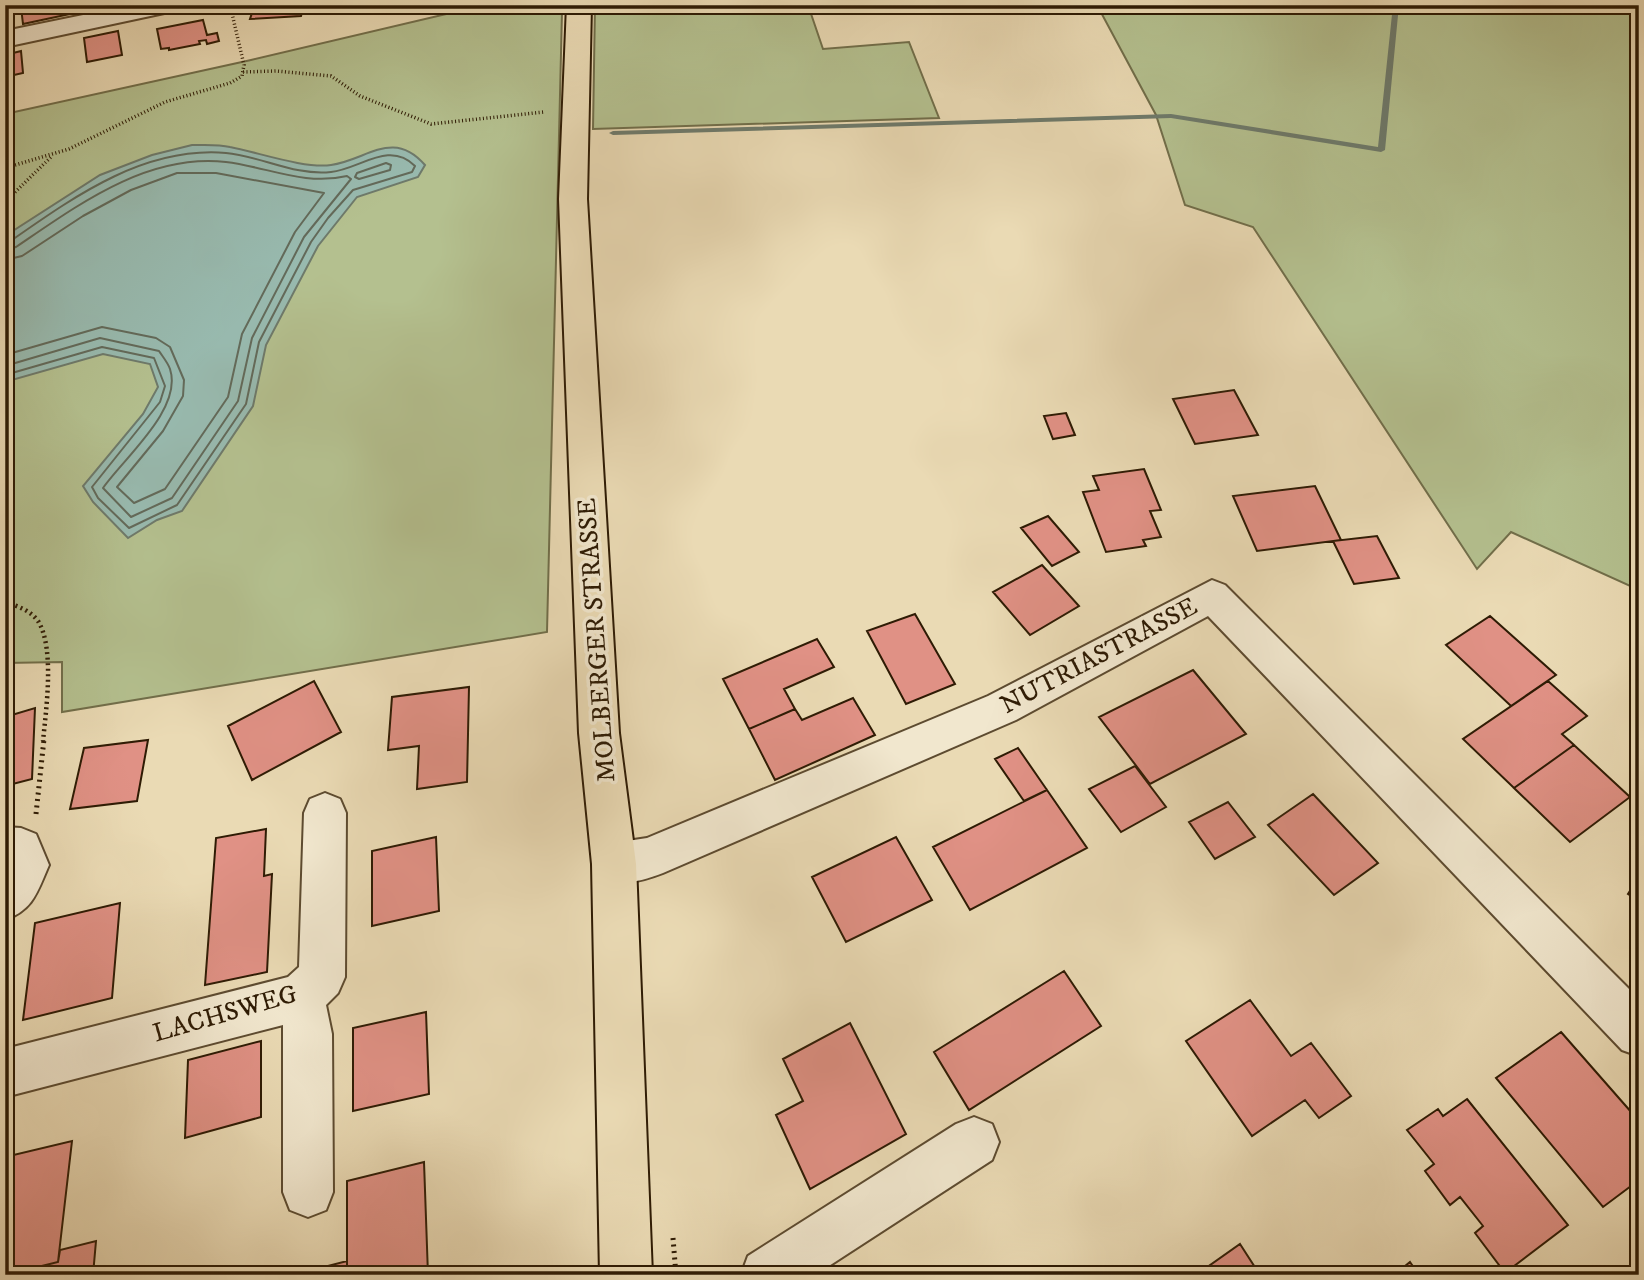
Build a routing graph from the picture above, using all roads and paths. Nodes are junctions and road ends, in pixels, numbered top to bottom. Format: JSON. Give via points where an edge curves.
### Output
{"nodes":[{"id":1,"x":169,"y":5,"type":"edge"},
{"id":2,"x":230,"y":5,"type":"edge"},
{"id":3,"x":579,"y":5,"type":"edge"},
{"id":4,"x":5,"y":39,"type":"edge"},
{"id":5,"x":243,"y":72,"type":"junction"},
{"id":6,"x":575,"y":123,"type":"junction"},
{"id":7,"x":55,"y":154,"type":"junction"},
{"id":8,"x":5,"y":168,"type":"edge"},
{"id":9,"x":5,"y":202,"type":"edge"},
{"id":10,"x":5,"y":602,"type":"edge"},
{"id":11,"x":325,"y":813,"type":"dead end"},
{"id":12,"x":13,"y":847,"type":"edge"},
{"id":13,"x":614,"y":864,"type":"junction"},
{"id":14,"x":5,"y":899,"type":"edge"},
{"id":15,"x":301,"y":997,"type":"junction"},
{"id":16,"x":1639,"y":1032,"type":"edge"},
{"id":17,"x":5,"y":1073,"type":"edge"},
{"id":18,"x":974,"y":1142,"type":"dead end"},
{"id":19,"x":308,"y":1192,"type":"dead end"},
{"id":20,"x":626,"y":1275,"type":"edge"},
{"id":21,"x":767,"y":1275,"type":"edge"}],
"edges":[{"from":1,"to":4,"type":"street"},
{"from":2,"to":5,"type":"path"},
{"from":3,"to":6,"type":"main road","name":"MOLBERGER STRASSE"},
{"from":5,"to":6,"type":"path","via":[[331,76],[360,96],[430,124],[544,112],[546,124]]},
{"from":5,"to":7,"type":"path","via":[[230,83],[143,111]]},
{"from":6,"to":13,"type":"main road","name":"MOLBERGER STRASSE","via":[[573,199],[599,733]]},
{"from":7,"to":8,"type":"path"},
{"from":7,"to":9,"type":"path"},
{"from":10,"to":12,"type":"path","via":[[24,608],[40,624],[48,659],[35,819]]},
{"from":11,"to":15,"type":"street","name":"LACHSWEG","via":[[322,977]]},
{"from":12,"to":14,"type":"street","via":[[27,865],[18,886]]},
{"from":13,"to":16,"type":"street","name":"NUTRIASTRASSE","via":[[648,858],[1002,708],[1212,596]]},
{"from":13,"to":20,"type":"main road","name":"MOLBERGER STRASSE"},
{"from":15,"to":17,"type":"street","name":"LACHSWEG"},
{"from":15,"to":19,"type":"street","via":[[308,1034]]},
{"from":18,"to":21,"type":"street"}]}
